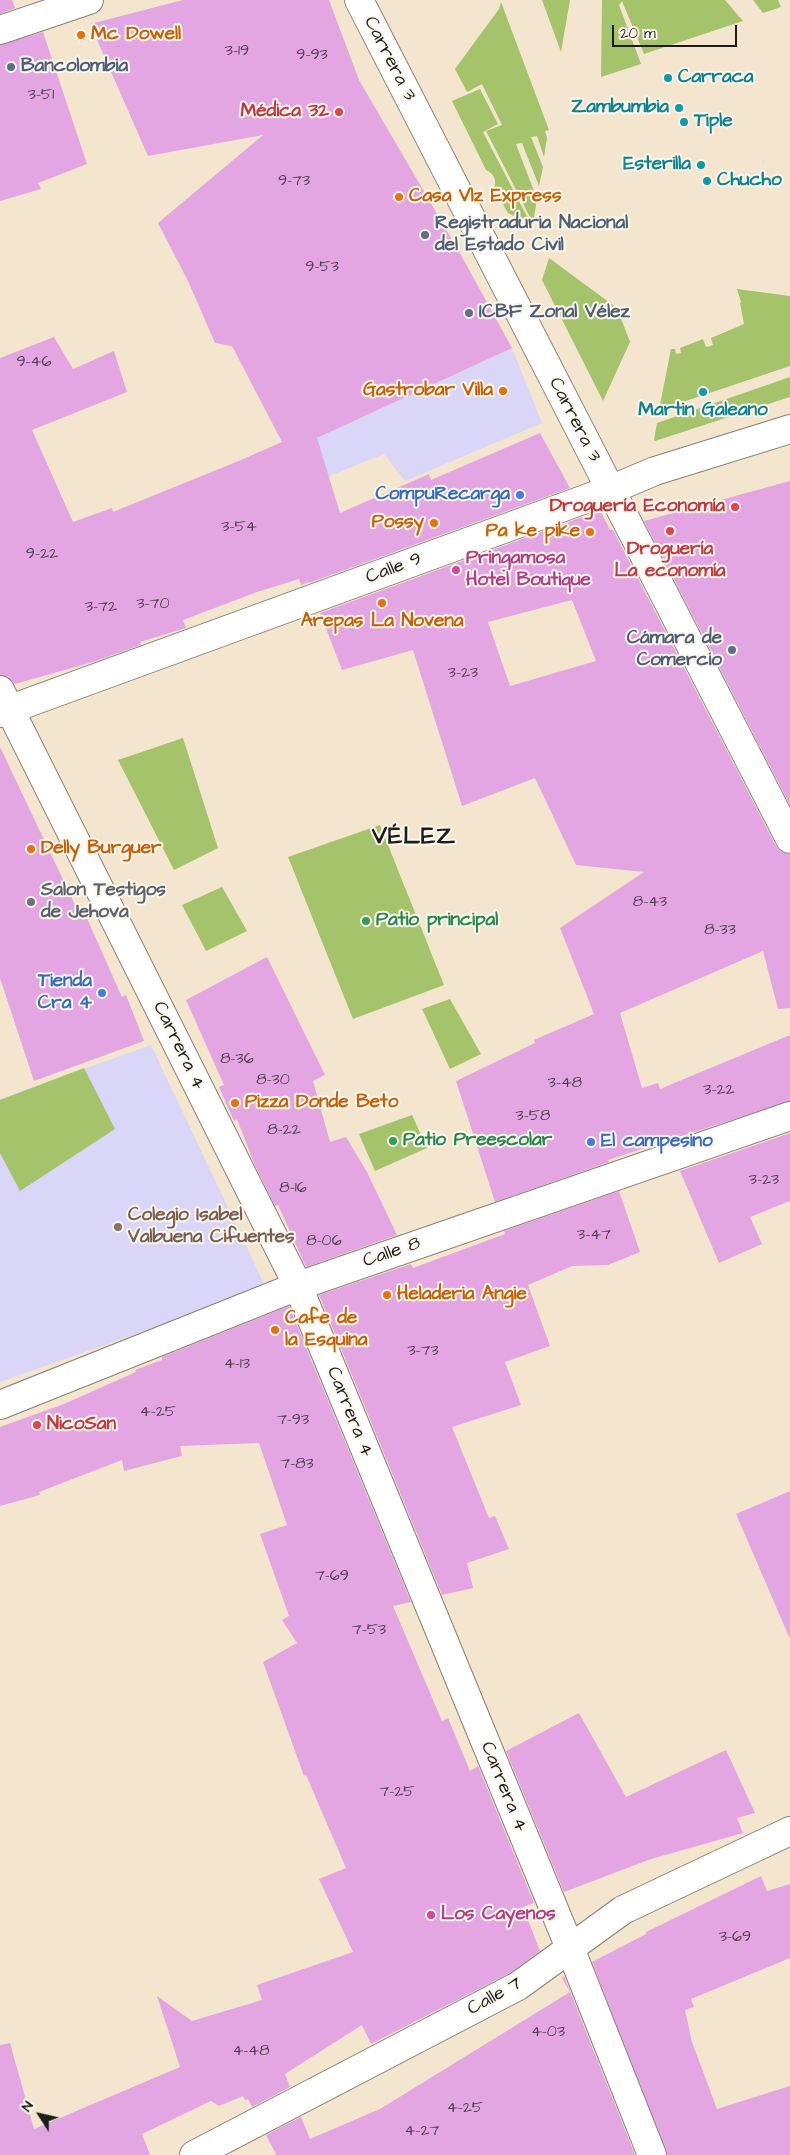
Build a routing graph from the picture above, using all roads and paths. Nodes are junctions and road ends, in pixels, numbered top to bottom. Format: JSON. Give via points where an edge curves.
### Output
{"nodes":[{"id":1,"x":89,"y":0,"type":"edge"},
{"id":2,"x":358,"y":0,"type":"edge"},
{"id":3,"x":0,"y":30,"type":"edge"},
{"id":4,"x":790,"y":429,"type":"edge"},
{"id":5,"x":610,"y":490,"type":"junction"},
{"id":6,"x":4,"y":705,"type":"edge"},
{"id":7,"x":790,"y":839,"type":"edge"},
{"id":8,"x":790,"y":1116,"type":"edge"},
{"id":9,"x":298,"y":1286,"type":"junction"},
{"id":10,"x":0,"y":1405,"type":"edge"},
{"id":11,"x":790,"y":1831,"type":"edge"},
{"id":12,"x":570,"y":1948,"type":"junction"},
{"id":13,"x":194,"y":2155,"type":"edge"},
{"id":14,"x":652,"y":2155,"type":"edge"}],
"edges":[{"from":1,"to":3,"type":"street"},
{"from":2,"to":5,"type":"street","name":"Carrera 3"},
{"from":4,"to":5,"type":"street","name":"Calle 9","via":[[655,471]]},
{"from":5,"to":6,"type":"street","name":"Calle 9"},
{"from":5,"to":7,"type":"street","name":"Carrera 3"},
{"from":6,"to":9,"type":"street","name":"Carrera 4"},
{"from":8,"to":9,"type":"street","name":"Calle 8"},
{"from":9,"to":10,"type":"street","name":"Calle 8"},
{"from":9,"to":12,"type":"street","name":"Carrera 4"},
{"from":11,"to":12,"type":"street","name":"Calle 7","via":[[623,1910]]},
{"from":12,"to":13,"type":"street","name":"Calle 7","via":[[518,1986]]},
{"from":12,"to":14,"type":"street","name":"Carrera 4"}]}
